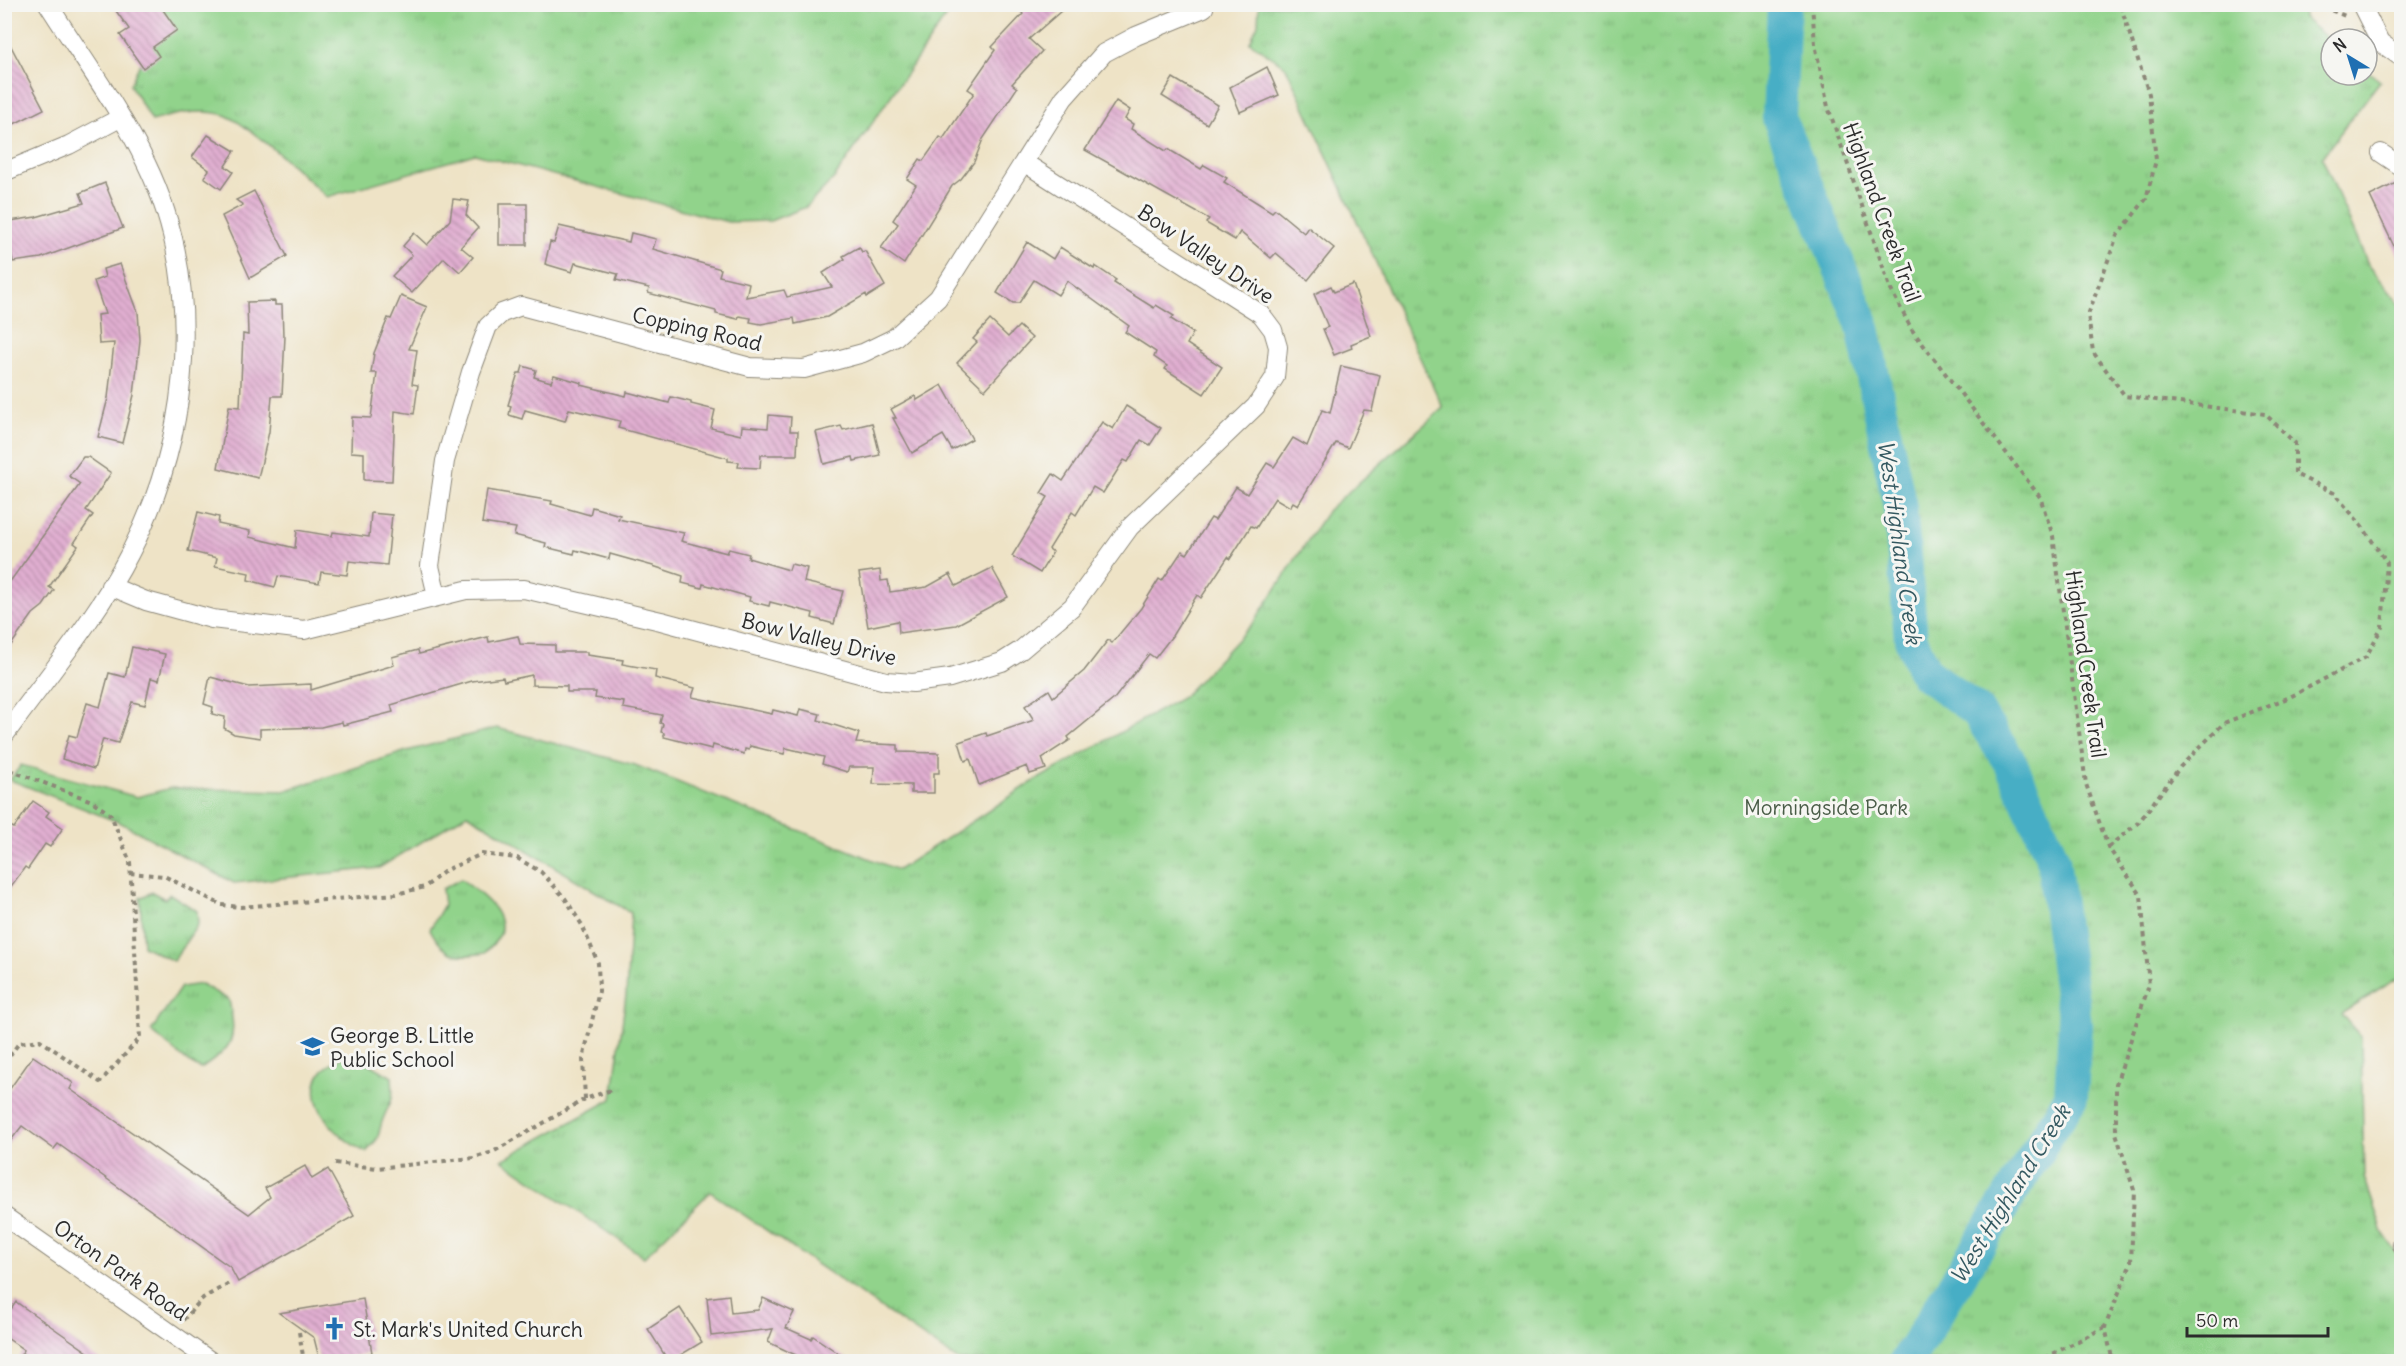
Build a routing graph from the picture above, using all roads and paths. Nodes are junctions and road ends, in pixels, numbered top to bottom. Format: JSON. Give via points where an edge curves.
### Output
{"nodes":[{"id":1,"x":48,"y":4,"type":"edge"},
{"id":2,"x":1812,"y":4,"type":"edge"},
{"id":3,"x":2120,"y":4,"type":"edge"},
{"id":4,"x":2315,"y":4,"type":"edge"},
{"id":5,"x":2361,"y":4,"type":"edge"},
{"id":6,"x":1204,"y":8,"type":"dead end"},
{"id":7,"x":2369,"y":22,"type":"junction"},
{"id":8,"x":2402,"y":58,"type":"edge"},
{"id":9,"x":120,"y":118,"type":"junction"},
{"id":10,"x":2381,"y":153,"type":"dead end"},
{"id":11,"x":1025,"y":163,"type":"junction"},
{"id":12,"x":2402,"y":167,"type":"edge"},
{"id":13,"x":4,"y":172,"type":"edge"},
{"id":14,"x":111,"y":586,"type":"junction"},
{"id":15,"x":437,"y":596,"type":"junction"},
{"id":16,"x":4,"y":736,"type":"edge"},
{"id":17,"x":12,"y":771,"type":"dead end"},
{"id":18,"x":2108,"y":848,"type":"junction"},
{"id":19,"x":130,"y":873,"type":"junction"},
{"id":20,"x":4,"y":1063,"type":"edge"},
{"id":21,"x":611,"y":1090,"type":"dead end"},
{"id":22,"x":585,"y":1099,"type":"junction"},
{"id":23,"x":335,"y":1163,"type":"dead end"},
{"id":24,"x":4,"y":1216,"type":"edge"},
{"id":25,"x":231,"y":1282,"type":"dead end"},
{"id":26,"x":2105,"y":1327,"type":"junction"},
{"id":27,"x":299,"y":1332,"type":"dead end"},
{"id":28,"x":173,"y":1334,"type":"junction"},
{"id":29,"x":212,"y":1362,"type":"edge"},
{"id":30,"x":304,"y":1362,"type":"edge"},
{"id":31,"x":2037,"y":1362,"type":"edge"},
{"id":32,"x":2113,"y":1362,"type":"edge"}],
"edges":[{"from":1,"to":9,"type":"street"},
{"from":2,"to":18,"type":"path","name":"Highland Creek Trail","via":[[1815,44],[1828,107],[1891,290],[1912,330],[2040,497],[2054,536],[2086,784]]},
{"from":3,"to":18,"type":"path","via":[[2149,94],[2156,160],[2146,199],[2117,236],[2088,315],[2093,352],[2125,396],[2265,414],[2295,443],[2295,474],[2334,493],[2387,563],[2382,627],[2366,657],[2290,697],[2224,723],[2180,767],[2139,822]]},
{"from":4,"to":7,"type":"path"},
{"from":5,"to":7,"type":"street"},
{"from":6,"to":11,"type":"street","name":"Copping Road","via":[[1104,53],[1064,98]]},
{"from":7,"to":8,"type":"street","via":[[2380,42]]},
{"from":9,"to":13,"type":"street"},
{"from":9,"to":14,"type":"street","via":[[145,161],[163,204],[180,283],[183,337],[181,391],[163,473],[137,539]]},
{"from":10,"to":12,"type":"street"},
{"from":11,"to":15,"type":"street","name":"Copping Road","via":[[938,298],[894,338],[838,362],[804,369],[742,366],[521,306],[502,313],[488,326],[479,349],[445,461],[430,566]]},
{"from":11,"to":15,"type":"street","name":"Bow Valley Drive","via":[[1261,314],[1273,330],[1279,362],[1275,377],[1256,406],[1130,527],[1072,607],[1021,650],[1002,662],[959,676],[886,681],[524,589],[466,590]]},
{"from":14,"to":15,"type":"street","name":"Bow Valley Drive","via":[[146,601],[212,619],[304,630]]},
{"from":14,"to":16,"type":"street"},
{"from":17,"to":19,"type":"path","via":[[92,801],[111,815],[130,862]]},
{"from":18,"to":26,"type":"path","name":"Highland Creek Trail","via":[[2141,895],[2150,985],[2116,1084],[2116,1133],[2134,1190],[2131,1263]]},
{"from":19,"to":20,"type":"path","via":[[140,1038],[100,1082],[40,1040],[19,1043]]},
{"from":19,"to":22,"type":"path","via":[[164,876],[222,905],[240,907],[396,894],[425,886],[446,870],[482,854],[517,858],[541,873],[564,898],[582,925],[598,963],[599,991],[584,1059]]},
{"from":21,"to":22,"type":"path"},
{"from":22,"to":23,"type":"path","via":[[493,1152],[473,1158],[377,1168]]},
{"from":24,"to":28,"type":"street","name":"Orton Park Road"},
{"from":25,"to":28,"type":"path","via":[[192,1308]]},
{"from":26,"to":31,"type":"path"},
{"from":26,"to":32,"type":"path"},
{"from":27,"to":30,"type":"path"},
{"from":28,"to":29,"type":"street","name":"Orton Park Road"}]}
